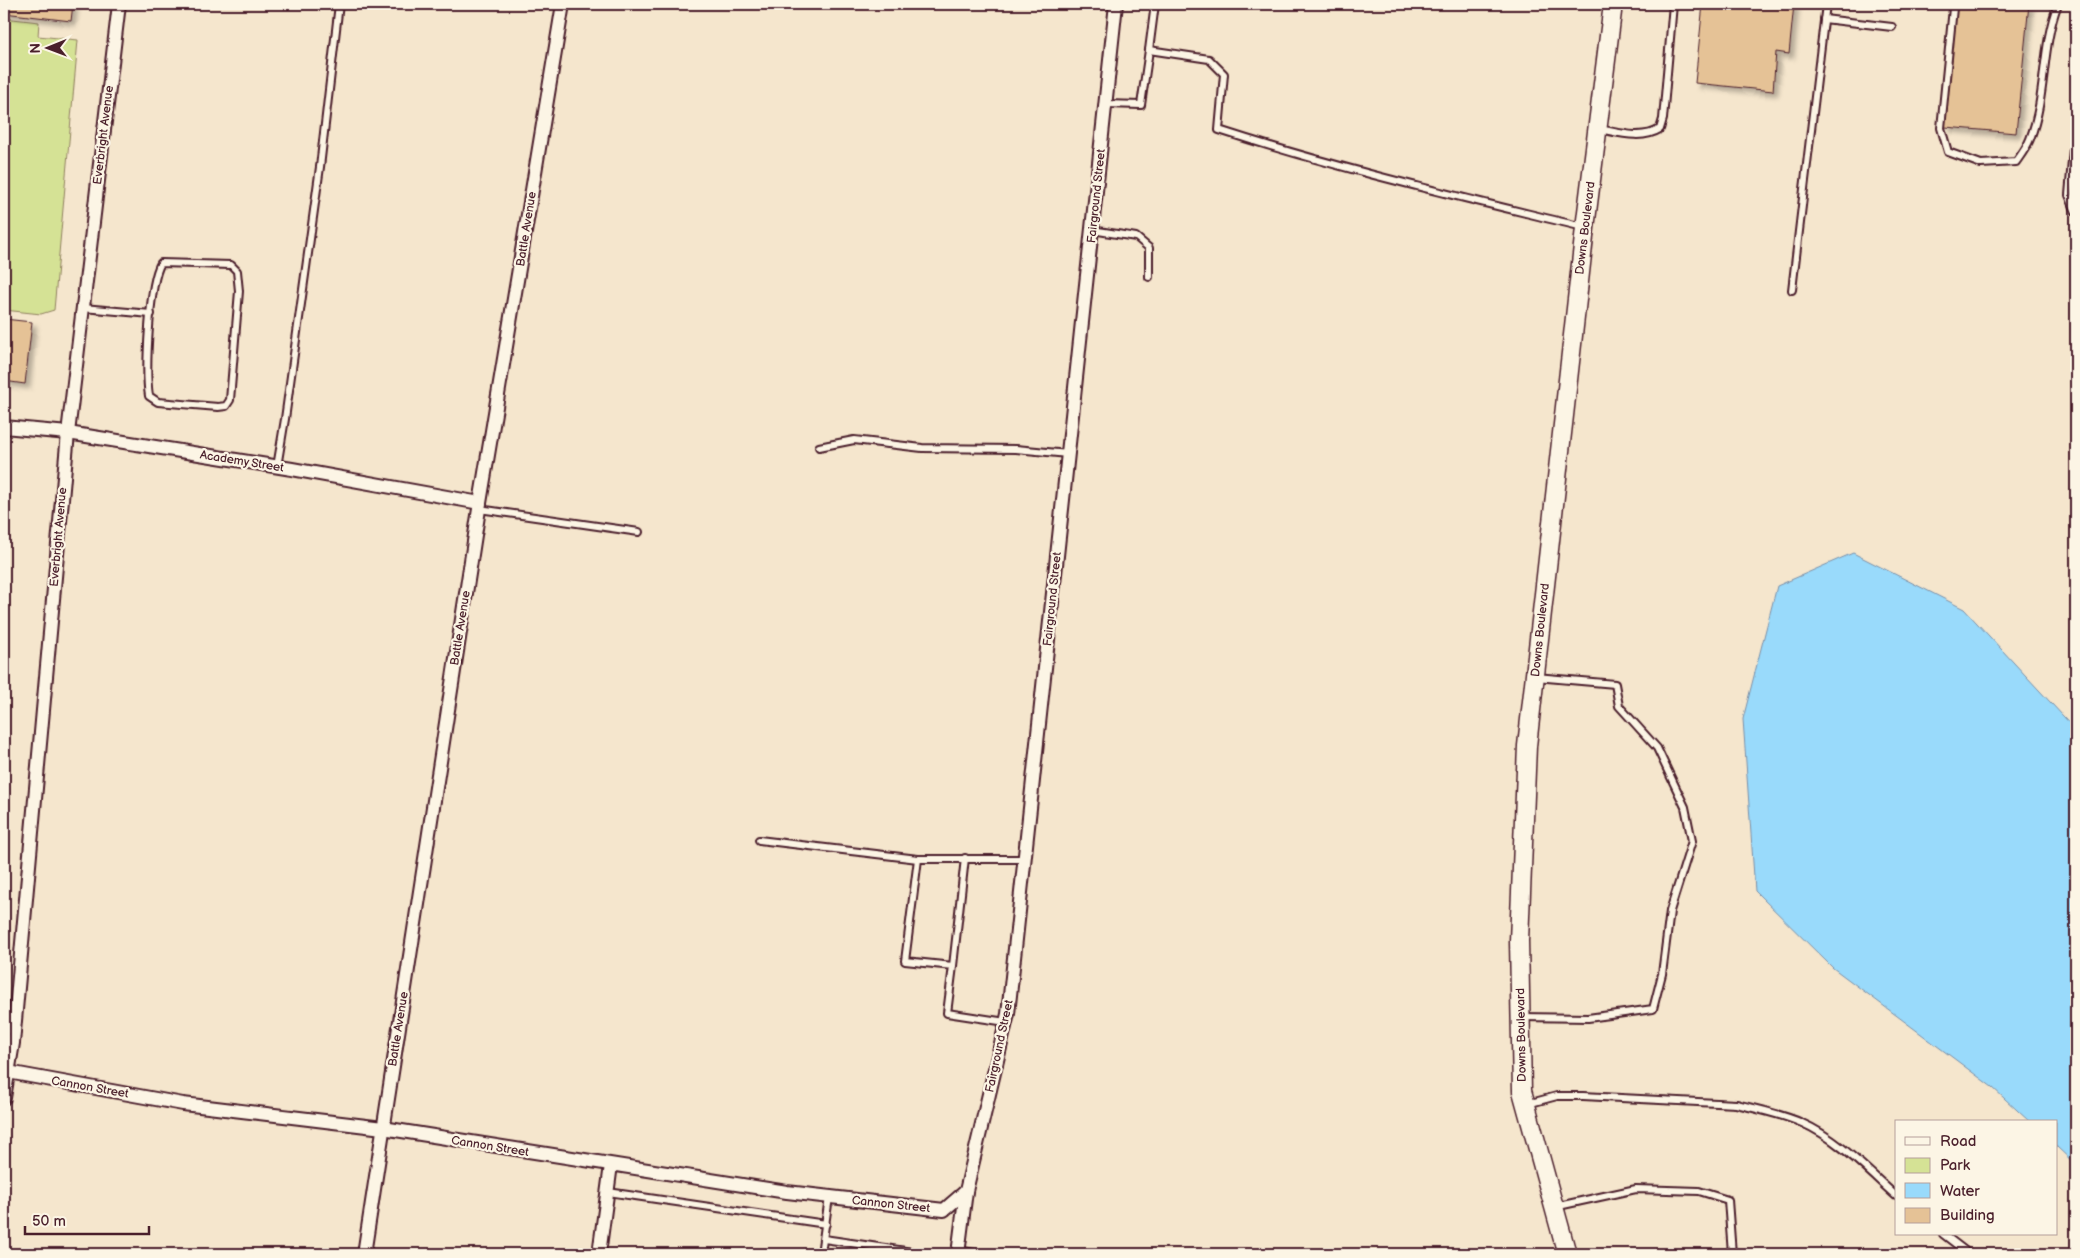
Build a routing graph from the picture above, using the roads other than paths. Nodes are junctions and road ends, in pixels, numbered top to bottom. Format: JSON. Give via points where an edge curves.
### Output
{"nodes":[{"id":1,"x":119,"y":4,"type":"edge"},
{"id":2,"x":339,"y":4,"type":"edge"},
{"id":3,"x":563,"y":4,"type":"edge"},
{"id":4,"x":1116,"y":4,"type":"edge"},
{"id":5,"x":1154,"y":4,"type":"edge"},
{"id":6,"x":1613,"y":4,"type":"edge"},
{"id":7,"x":1674,"y":4,"type":"edge"},
{"id":8,"x":1826,"y":4,"type":"edge"},
{"id":9,"x":2058,"y":4,"type":"edge"},
{"id":10,"x":1953,"y":8,"type":"dead end"},
{"id":11,"x":1824,"y":19,"type":"junction"},
{"id":12,"x":1892,"y":27,"type":"dead end"},
{"id":13,"x":1149,"y":50,"type":"junction"},
{"id":14,"x":1106,"y":104,"type":"junction"},
{"id":15,"x":2076,"y":114,"type":"edge"},
{"id":16,"x":1597,"y":129,"type":"junction"},
{"id":17,"x":2076,"y":212,"type":"edge"},
{"id":18,"x":1585,"y":228,"type":"junction"},
{"id":19,"x":1092,"y":230,"type":"junction"},
{"id":20,"x":1149,"y":277,"type":"dead end"},
{"id":21,"x":1792,"y":290,"type":"dead end"},
{"id":22,"x":83,"y":308,"type":"junction"},
{"id":23,"x":151,"y":314,"type":"junction"},
{"id":24,"x":4,"y":428,"type":"edge"},
{"id":25,"x":68,"y":433,"type":"junction"},
{"id":26,"x":819,"y":447,"type":"dead end"},
{"id":27,"x":1068,"y":454,"type":"junction"},
{"id":28,"x":277,"y":467,"type":"junction"},
{"id":29,"x":479,"y":506,"type":"junction"},
{"id":30,"x":639,"y":532,"type":"dead end"},
{"id":31,"x":1534,"y":676,"type":"junction"},
{"id":32,"x":759,"y":840,"type":"dead end"},
{"id":33,"x":965,"y":858,"type":"junction"},
{"id":34,"x":918,"y":859,"type":"junction"},
{"id":35,"x":1024,"y":859,"type":"junction"},
{"id":36,"x":953,"y":966,"type":"junction"},
{"id":37,"x":1521,"y":1017,"type":"junction"},
{"id":38,"x":1006,"y":1022,"type":"junction"},
{"id":39,"x":8,"y":1072,"type":"junction"},
{"id":40,"x":4,"y":1098,"type":"edge"},
{"id":41,"x":1526,"y":1105,"type":"junction"},
{"id":42,"x":383,"y":1128,"type":"junction"},
{"id":43,"x":611,"y":1165,"type":"junction"},
{"id":44,"x":966,"y":1191,"type":"junction"},
{"id":45,"x":608,"y":1192,"type":"junction"},
{"id":46,"x":1895,"y":1195,"type":"edge"},
{"id":47,"x":829,"y":1197,"type":"junction"},
{"id":48,"x":1554,"y":1207,"type":"junction"},
{"id":49,"x":826,"y":1224,"type":"junction"},
{"id":50,"x":1946,"y":1236,"type":"edge"},
{"id":51,"x":824,"y":1239,"type":"junction"},
{"id":52,"x":958,"y":1252,"type":"edge"},
{"id":53,"x":364,"y":1254,"type":"edge"},
{"id":54,"x":599,"y":1254,"type":"edge"},
{"id":55,"x":821,"y":1254,"type":"edge"},
{"id":56,"x":926,"y":1254,"type":"edge"},
{"id":57,"x":980,"y":1254,"type":"edge"},
{"id":58,"x":1567,"y":1254,"type":"edge"},
{"id":59,"x":1732,"y":1254,"type":"edge"},
{"id":60,"x":1969,"y":1254,"type":"edge"}],
"edges":[{"from":1,"to":22,"type":"street","name":"Everbright Avenue"},
{"from":2,"to":28,"type":"lane","via":[[320,167]]},
{"from":3,"to":29,"type":"street","name":"Battle Avenue"},
{"from":4,"to":14,"type":"street","name":"Fairground Street"},
{"from":5,"to":13,"type":"lane"},
{"from":6,"to":16,"type":"street","name":"Downs Boulevard"},
{"from":7,"to":16,"type":"lane","via":[[1660,129],[1651,134],[1634,135]]},
{"from":8,"to":11,"type":"lane"},
{"from":9,"to":10,"type":"lane","via":[[2050,23],[2039,108],[2029,140],[2016,162],[1981,164],[1948,152],[1941,128]]},
{"from":11,"to":12,"type":"lane"},
{"from":11,"to":21,"type":"lane"},
{"from":13,"to":14,"type":"lane","via":[[1141,106]]},
{"from":13,"to":18,"type":"lane","via":[[1209,59],[1224,74],[1219,130],[1419,187]]},
{"from":14,"to":19,"type":"street","name":"Fairground Street"},
{"from":15,"to":17,"type":"lane","via":[[2069,195]]},
{"from":16,"to":18,"type":"street","name":"Downs Boulevard"},
{"from":18,"to":31,"type":"street","name":"Downs Boulevard"},
{"from":19,"to":20,"type":"lane","via":[[1136,237],[1149,248]]},
{"from":19,"to":27,"type":"street","name":"Fairground Street"},
{"from":22,"to":23,"type":"lane"},
{"from":22,"to":25,"type":"street","name":"Everbright Avenue"},
{"from":23,"to":23,"type":"lane","via":[[156,271],[161,262],[231,265],[238,271],[230,400],[226,406],[158,402],[148,396],[146,379]]},
{"from":24,"to":25,"type":"street","name":"Academy Street"},
{"from":25,"to":28,"type":"street","name":"Academy Street"},
{"from":25,"to":39,"type":"street","name":"Everbright Avenue"},
{"from":26,"to":27,"type":"lane","via":[[854,440],[922,448],[1016,449]]},
{"from":27,"to":35,"type":"street","name":"Fairground Street"},
{"from":28,"to":29,"type":"street","name":"Academy Street"},
{"from":29,"to":30,"type":"lane"},
{"from":29,"to":42,"type":"street","name":"Battle Avenue"},
{"from":31,"to":37,"type":"street","name":"Downs Boulevard","via":[[1527,746],[1519,941]]},
{"from":31,"to":37,"type":"lane","via":[[1616,684],[1619,706],[1657,748],[1684,807],[1692,841],[1670,911],[1662,974],[1652,1009],[1588,1018]]},
{"from":32,"to":34,"type":"lane"},
{"from":33,"to":34,"type":"lane"},
{"from":33,"to":35,"type":"lane"},
{"from":33,"to":36,"type":"lane"},
{"from":34,"to":36,"type":"lane","via":[[905,960]]},
{"from":35,"to":38,"type":"street","name":"Fairground Street"},
{"from":36,"to":38,"type":"lane","via":[[947,1013]]},
{"from":37,"to":41,"type":"street","name":"Downs Boulevard","via":[[1522,1091]]},
{"from":38,"to":44,"type":"street","name":"Fairground Street"},
{"from":39,"to":40,"type":"street","name":"Everbright Avenue"},
{"from":39,"to":42,"type":"street","name":"Cannon Street","via":[[183,1104]]},
{"from":41,"to":46,"type":"lane","via":[[1558,1096],[1736,1104],[1803,1123],[1840,1147]]},
{"from":41,"to":48,"type":"street","name":"Downs Boulevard"},
{"from":42,"to":43,"type":"street","name":"Cannon Street"},
{"from":42,"to":53,"type":"street","name":"Battle Avenue"},
{"from":43,"to":45,"type":"street"},
{"from":43,"to":47,"type":"street","name":"Cannon Street"},
{"from":44,"to":47,"type":"street","name":"Cannon Street","via":[[944,1210]]},
{"from":44,"to":52,"type":"street"},
{"from":45,"to":49,"type":"lane"},
{"from":45,"to":54,"type":"street"},
{"from":47,"to":49,"type":"lane"},
{"from":48,"to":58,"type":"street","name":"Downs Boulevard"},
{"from":48,"to":59,"type":"lane","via":[[1636,1189],[1699,1191],[1728,1200]]},
{"from":49,"to":51,"type":"lane"},
{"from":50,"to":60,"type":"lane"},
{"from":51,"to":55,"type":"lane"},
{"from":51,"to":56,"type":"lane"},
{"from":52,"to":57,"type":"lane"}]}
